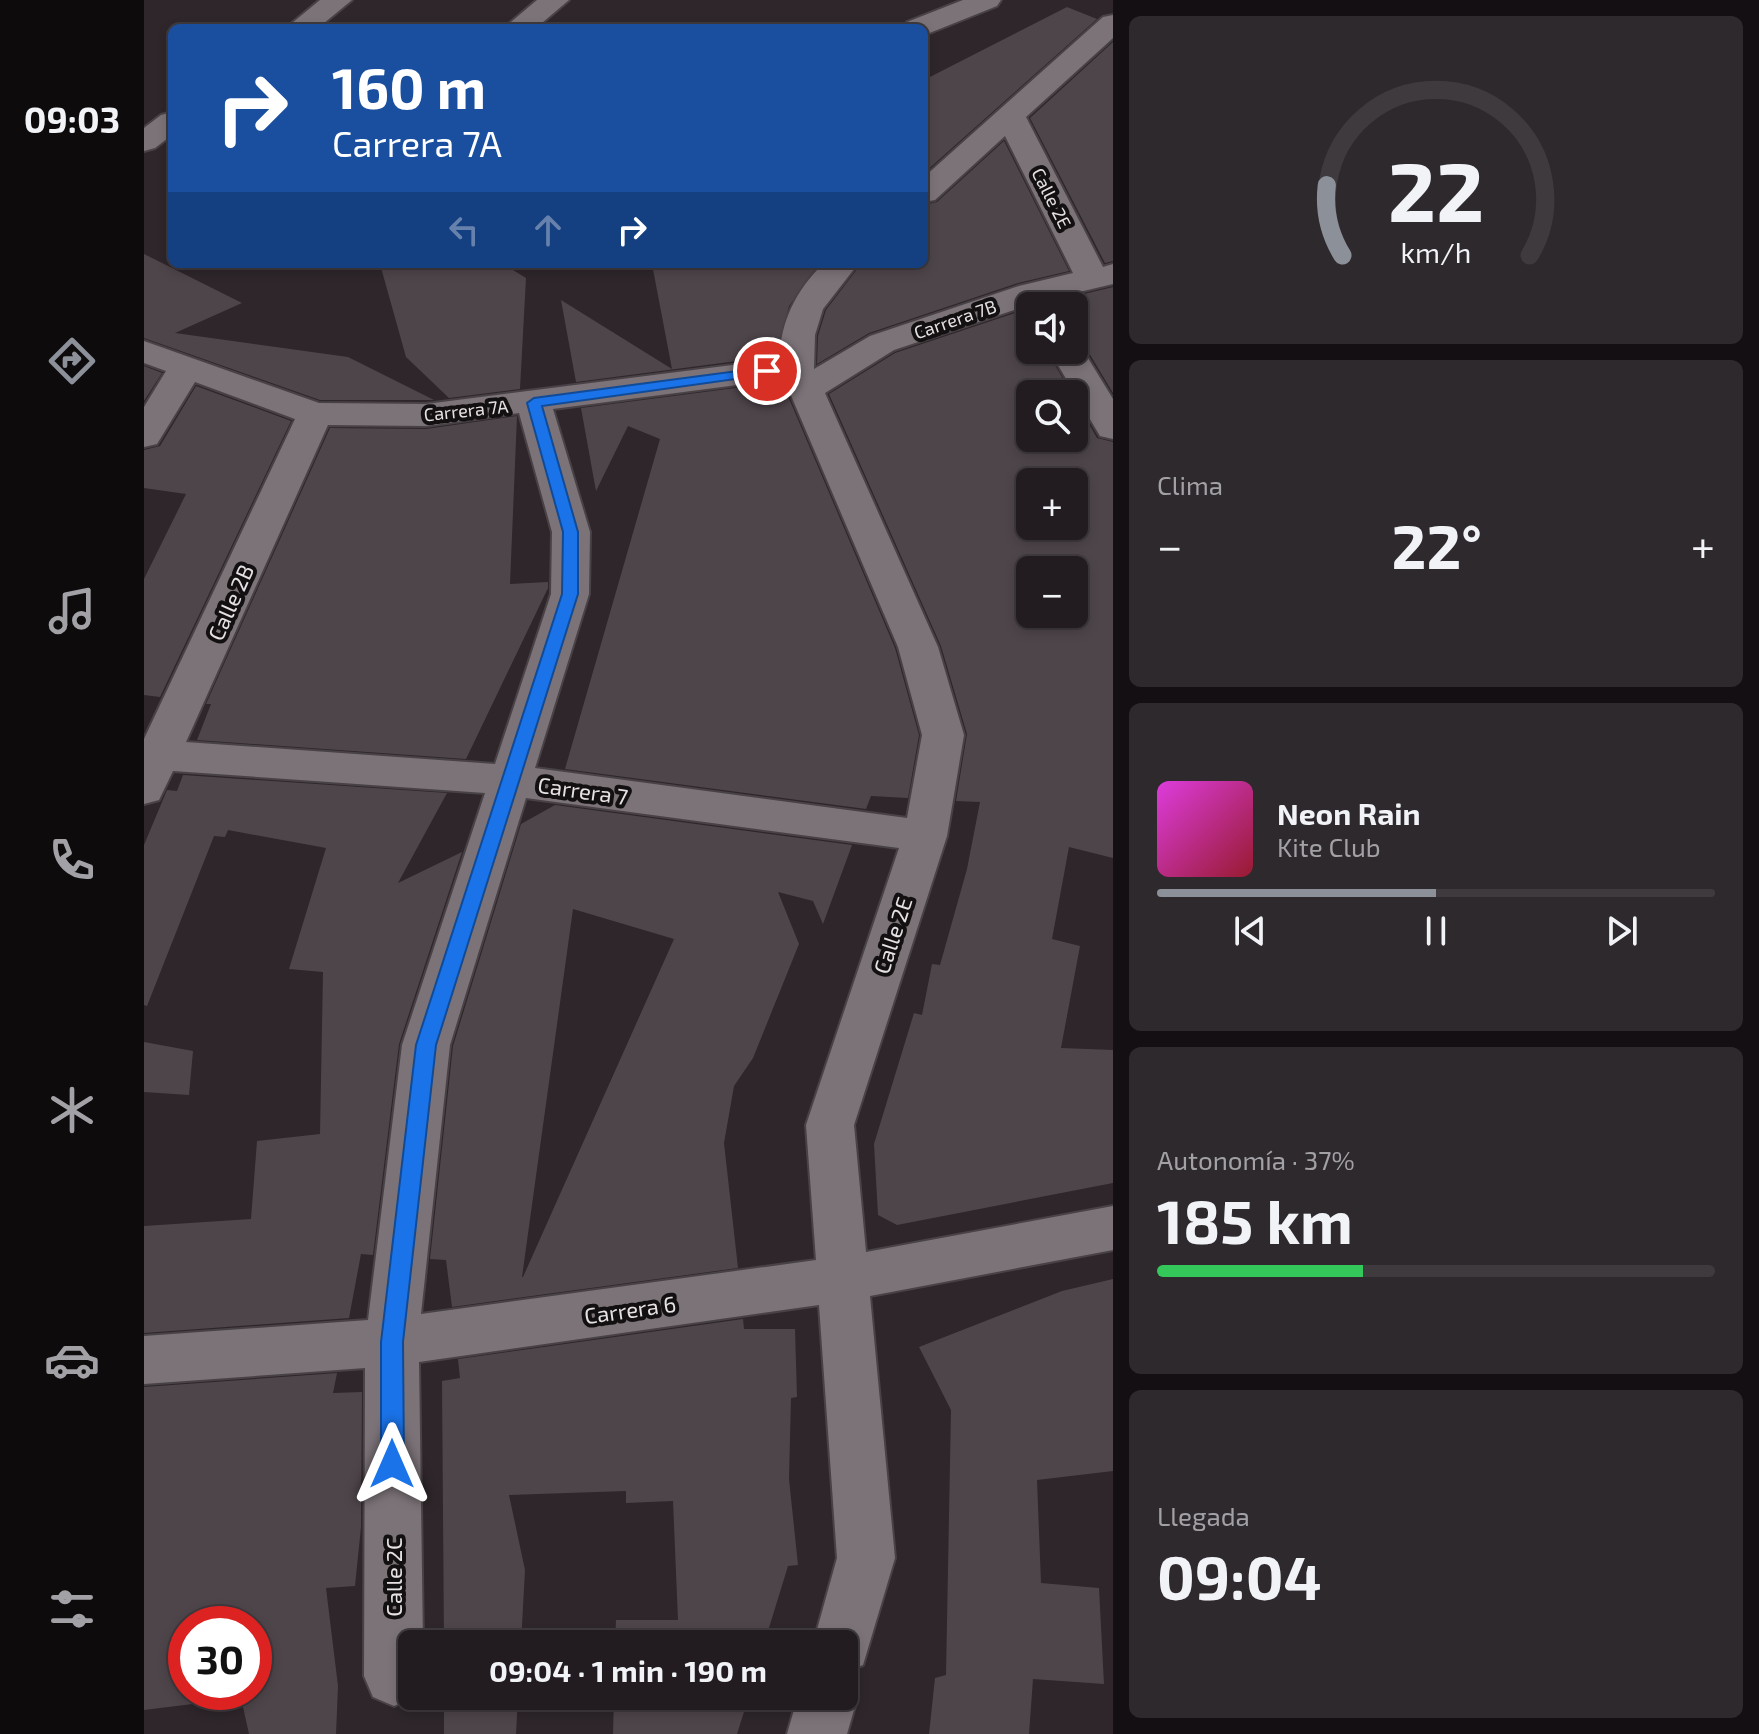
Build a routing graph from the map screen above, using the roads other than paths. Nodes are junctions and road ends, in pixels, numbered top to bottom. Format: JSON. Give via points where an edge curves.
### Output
{"nodes":[{"id":1,"x":338,"y":0,"type":"edge"},
{"id":2,"x":555,"y":0,"type":"edge"},
{"id":3,"x":987,"y":0,"type":"edge"},
{"id":4,"x":1113,"y":23,"type":"edge"},
{"id":5,"x":305,"y":24,"type":"edge"},
{"id":6,"x":523,"y":24,"type":"edge"},
{"id":7,"x":927,"y":24,"type":"edge"},
{"id":8,"x":1011,"y":118,"type":"junction"},
{"id":9,"x":168,"y":124,"type":"edge"},
{"id":10,"x":144,"y":142,"type":"edge"},
{"id":11,"x":928,"y":190,"type":"edge"},
{"id":12,"x":838,"y":268,"type":"edge"},
{"id":13,"x":1103,"y":276,"type":"edge"},
{"id":14,"x":1056,"y":292,"type":"edge"},
{"id":15,"x":1016,"y":304,"type":"edge"},
{"id":16,"x":144,"y":351,"type":"edge"},
{"id":17,"x":1074,"y":364,"type":"edge"},
{"id":18,"x":185,"y":369,"type":"junction"},
{"id":19,"x":802,"y":378,"type":"junction"},
{"id":20,"x":534,"y":403,"type":"junction"},
{"id":21,"x":315,"y":414,"type":"junction"},
{"id":22,"x":1113,"y":428,"type":"edge"},
{"id":23,"x":144,"y":436,"type":"edge"},
{"id":24,"x":150,"y":766,"type":"edge"},
{"id":25,"x":509,"y":780,"type":"junction"},
{"id":26,"x":925,"y":836,"type":"junction"},
{"id":27,"x":1113,"y":1228,"type":"edge"},
{"id":28,"x":843,"y":1279,"type":"junction"},
{"id":29,"x":392,"y":1342,"type":"junction"},
{"id":30,"x":144,"y":1360,"type":"edge"},
{"id":31,"x":846,"y":1630,"type":"edge"},
{"id":32,"x":394,"y":1676,"type":"dead end"},
{"id":33,"x":824,"y":1710,"type":"edge"},
{"id":34,"x":817,"y":1734,"type":"edge"}],
"edges":[{"from":1,"to":5,"type":"street"},
{"from":2,"to":6,"type":"street"},
{"from":3,"to":7,"type":"street"},
{"from":4,"to":8,"type":"street"},
{"from":8,"to":11,"type":"street"},
{"from":8,"to":13,"type":"street","name":"Calle 2E"},
{"from":9,"to":10,"type":"street"},
{"from":12,"to":19,"type":"street","name":"Calle 2E","via":[[815,288],[796,338]]},
{"from":13,"to":14,"type":"street","name":"Carrera 7B"},
{"from":15,"to":19,"type":"street","name":"Carrera 7B","via":[[882,343]]},
{"from":16,"to":18,"type":"street","name":"Carrera 7A"},
{"from":17,"to":22,"type":"street"},
{"from":18,"to":21,"type":"street","name":"Carrera 7A"},
{"from":18,"to":23,"type":"street"},
{"from":19,"to":20,"type":"street","name":"Carrera 7A"},
{"from":19,"to":26,"type":"street","name":"Calle 2E","via":[[918,647],[943,735]]},
{"from":20,"to":21,"type":"street","name":"Carrera 7A","via":[[426,415]]},
{"from":20,"to":25,"type":"street","name":"Calle 2C","via":[[571,532],[570,594]]},
{"from":21,"to":24,"type":"street","name":"Calle 2B"},
{"from":24,"to":25,"type":"street","name":"Carrera 7"},
{"from":25,"to":26,"type":"street","name":"Carrera 7"},
{"from":25,"to":29,"type":"street","name":"Calle 2C","via":[[426,1045]]},
{"from":26,"to":28,"type":"street","name":"Calle 2E","via":[[830,1125]]},
{"from":27,"to":28,"type":"street","name":"Carrera 6"},
{"from":28,"to":29,"type":"street","name":"Carrera 6"},
{"from":28,"to":31,"type":"street","name":"Calle 2E","via":[[866,1558]]},
{"from":29,"to":30,"type":"street","name":"Carrera 6"},
{"from":29,"to":32,"type":"street","name":"Calle 2C"},
{"from":33,"to":34,"type":"street"}]}
